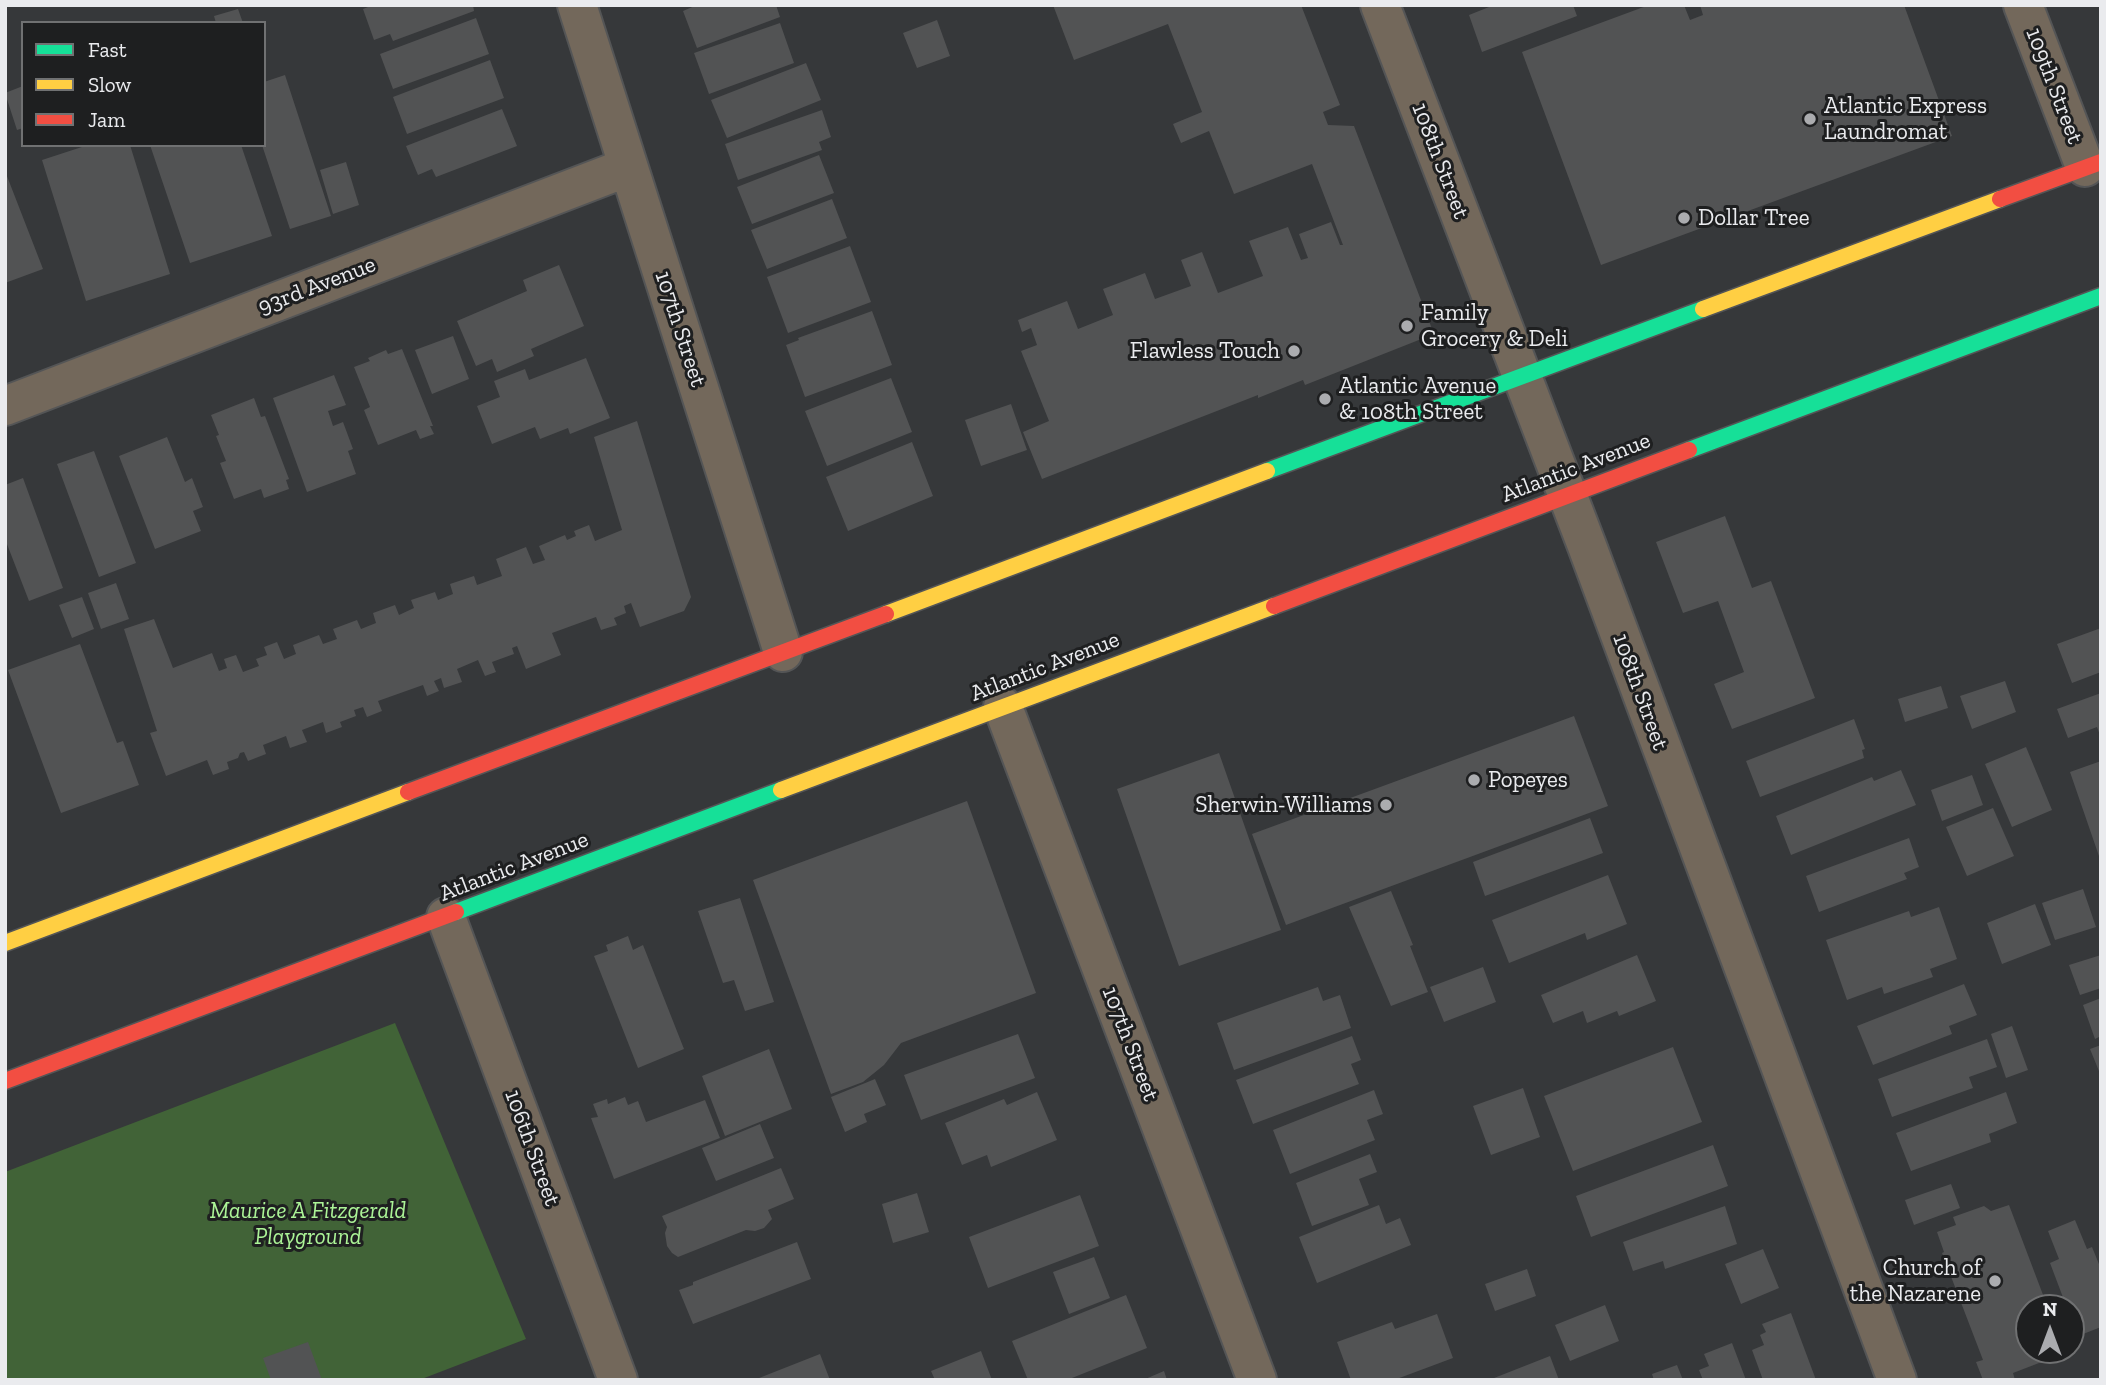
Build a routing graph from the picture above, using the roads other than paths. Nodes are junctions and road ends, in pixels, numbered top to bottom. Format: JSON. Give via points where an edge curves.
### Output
{"nodes":[{"id":1,"x":578,"y":5,"type":"edge"},
{"id":2,"x":1380,"y":5,"type":"edge"},
{"id":3,"x":2023,"y":5,"type":"edge"},
{"id":4,"x":2093,"y":165,"type":"edge"},
{"id":5,"x":628,"y":167,"type":"junction"},
{"id":6,"x":2101,"y":296,"type":"edge"},
{"id":7,"x":1522,"y":376,"type":"junction"},
{"id":8,"x":5,"y":406,"type":"edge"},
{"id":9,"x":1567,"y":495,"type":"junction"},
{"id":10,"x":783,"y":652,"type":"junction"},
{"id":11,"x":1003,"y":707,"type":"junction"},
{"id":12,"x":446,"y":917,"type":"junction"},
{"id":13,"x":5,"y":943,"type":"edge"},
{"id":14,"x":5,"y":1081,"type":"edge"},
{"id":15,"x":618,"y":1380,"type":"edge"},
{"id":16,"x":1257,"y":1380,"type":"edge"},
{"id":17,"x":1897,"y":1380,"type":"edge"}],
"edges":[{"from":1,"to":5,"type":"street","name":"107th Street"},
{"from":2,"to":7,"type":"street","name":"108th Street"},
{"from":3,"to":4,"type":"street","name":"109th Street"},
{"from":4,"to":7,"type":"main road"},
{"from":5,"to":8,"type":"street","name":"93rd Avenue"},
{"from":5,"to":10,"type":"street","name":"107th Street"},
{"from":6,"to":9,"type":"main road","name":"Atlantic Avenue"},
{"from":7,"to":9,"type":"street","name":"108th Street"},
{"from":7,"to":10,"type":"main road"},
{"from":9,"to":11,"type":"main road","name":"Atlantic Avenue"},
{"from":9,"to":17,"type":"street","name":"108th Street"},
{"from":10,"to":13,"type":"main road"},
{"from":11,"to":12,"type":"main road","name":"Atlantic Avenue"},
{"from":11,"to":16,"type":"street","name":"107th Street"},
{"from":12,"to":14,"type":"main road","name":"Atlantic Avenue"},
{"from":12,"to":15,"type":"street","name":"106th Street"}]}
